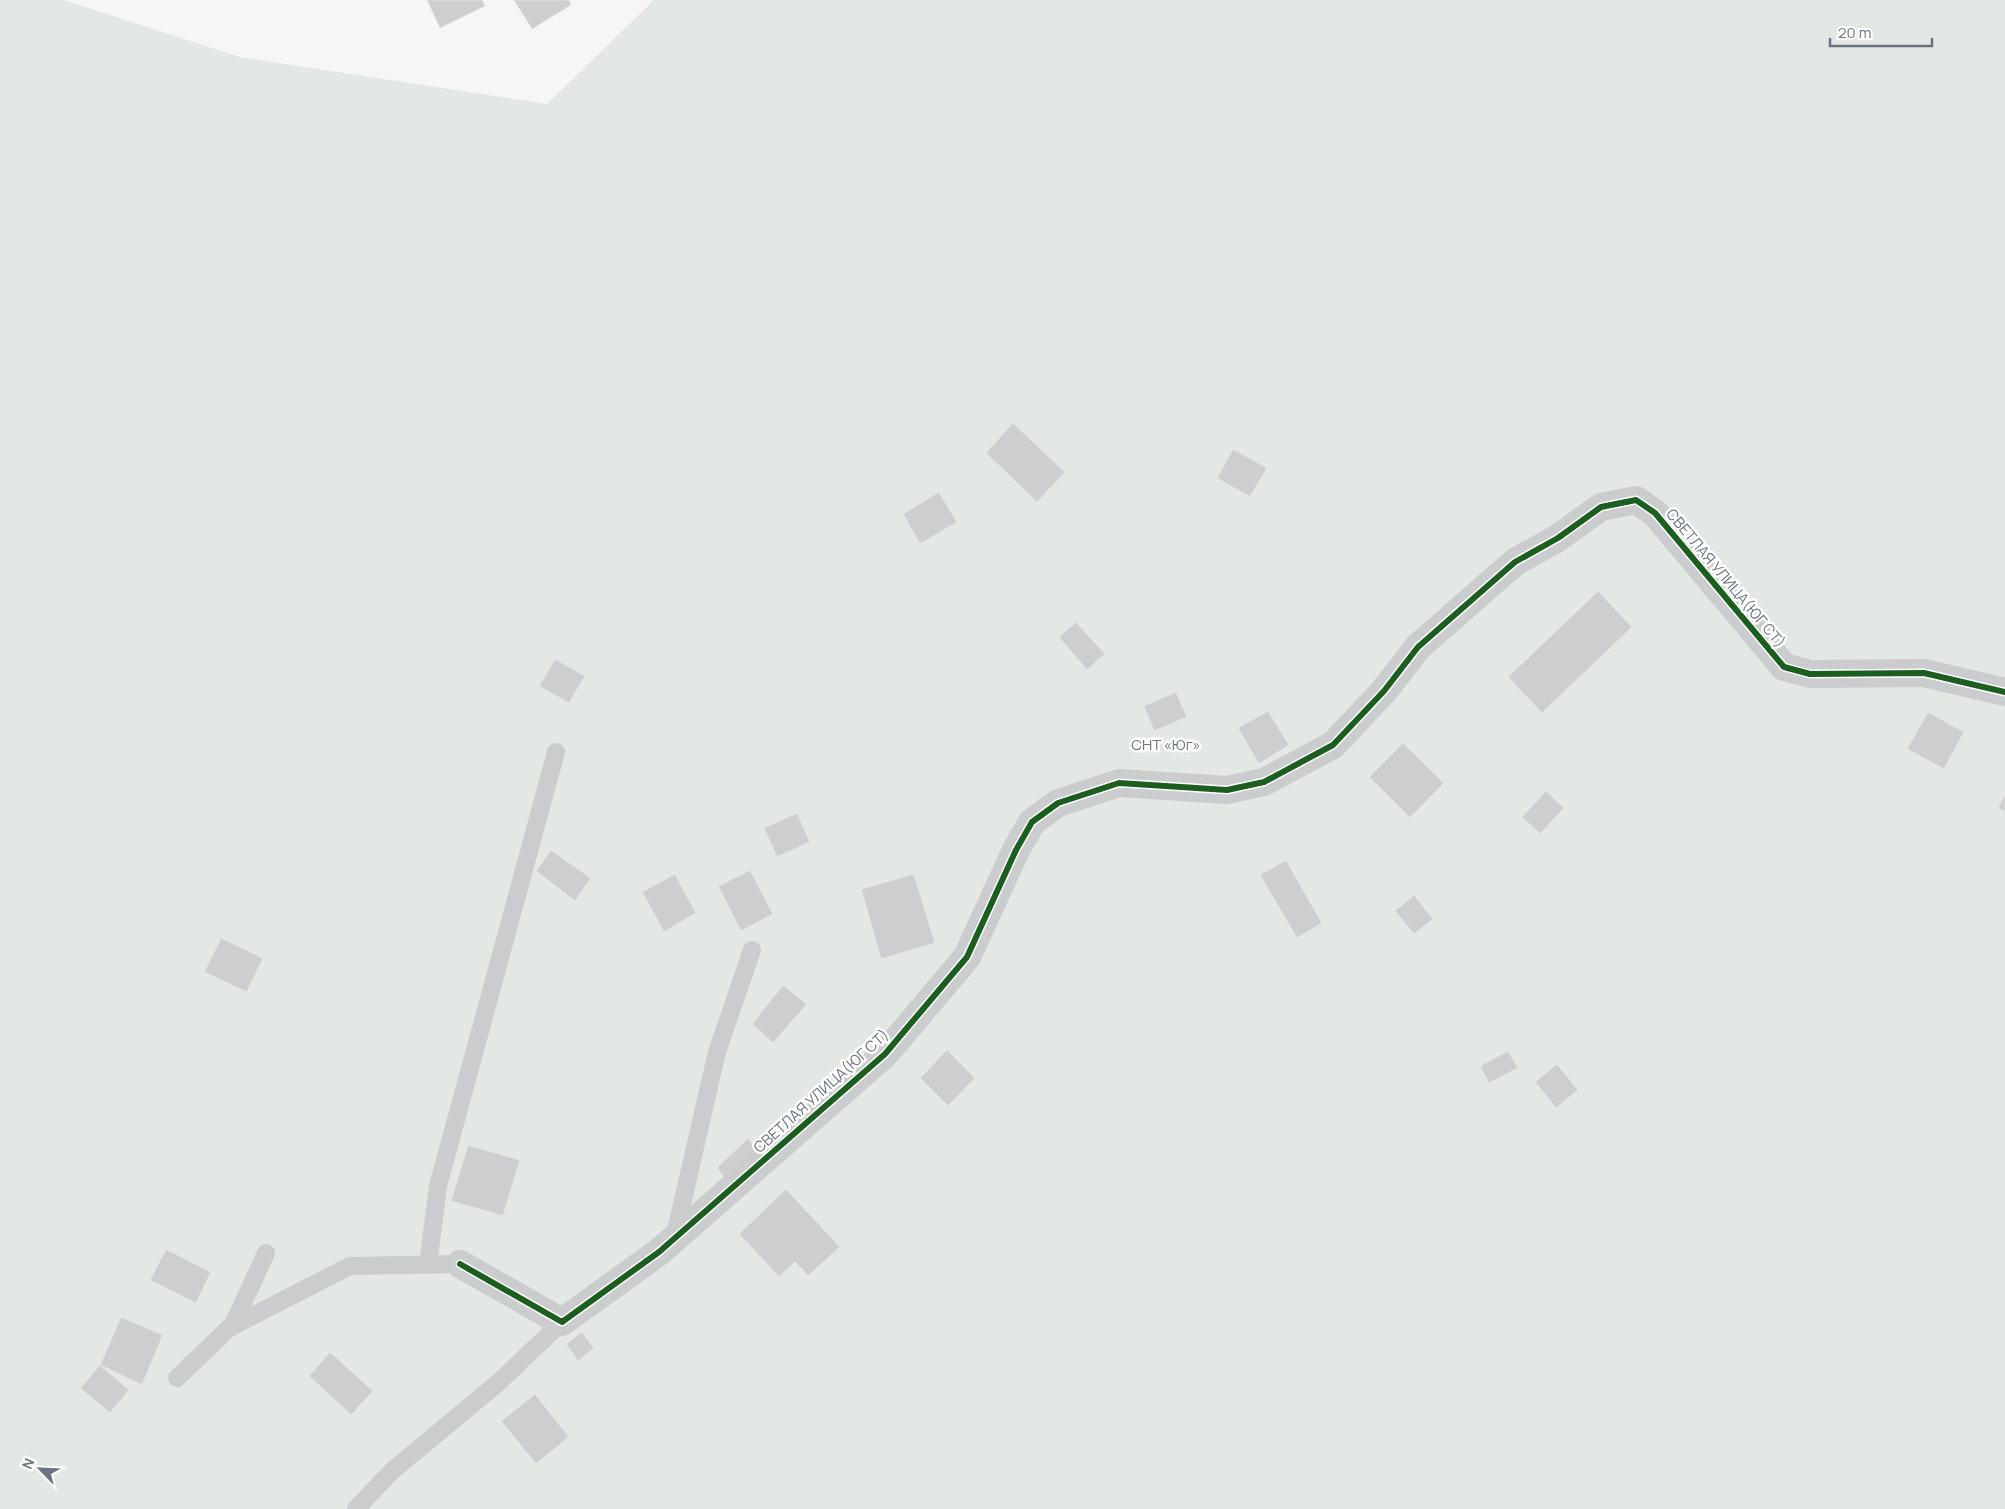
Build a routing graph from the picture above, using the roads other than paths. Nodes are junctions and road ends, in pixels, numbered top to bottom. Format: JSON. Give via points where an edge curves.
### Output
{"nodes":[{"id":1,"x":2005,"y":692,"type":"edge"},
{"id":2,"x":556,"y":752,"type":"dead end"},
{"id":3,"x":752,"y":950,"type":"dead end"},
{"id":4,"x":674,"y":1240,"type":"junction"},
{"id":5,"x":266,"y":1253,"type":"dead end"},
{"id":6,"x":460,"y":1264,"type":"joint"},
{"id":7,"x":428,"y":1265,"type":"junction"},
{"id":8,"x":562,"y":1322,"type":"junction"},
{"id":9,"x":232,"y":1327,"type":"junction"},
{"id":10,"x":177,"y":1378,"type":"dead end"},
{"id":11,"x":356,"y":1509,"type":"edge"}],
"edges":[{"from":1,"to":4,"type":"street","name":"СВЕТЛАЯ УЛИЦА(ЮГ СТ)","via":[[1924,673],[1810,674],[1784,667],[1656,513],[1636,500],[1602,507],[1558,538],[1515,562],[1475,595],[1418,647],[1384,691],[1333,744],[1264,782],[1227,790],[1119,783],[1058,803],[1032,822],[967,956],[891,1046]]},
{"from":2,"to":7,"type":"lane","via":[[438,1186]]},
{"from":3,"to":4,"type":"lane","via":[[716,1052]]},
{"from":4,"to":8,"type":"street","name":"СВЕТЛАЯ УЛИЦА(ЮГ СТ)"},
{"from":5,"to":9,"type":"lane"},
{"from":6,"to":7,"type":"lane"},
{"from":6,"to":8,"type":"street"},
{"from":7,"to":9,"type":"lane","via":[[350,1266]]},
{"from":8,"to":11,"type":"lane","via":[[499,1382],[392,1472]]},
{"from":9,"to":10,"type":"lane"}]}
